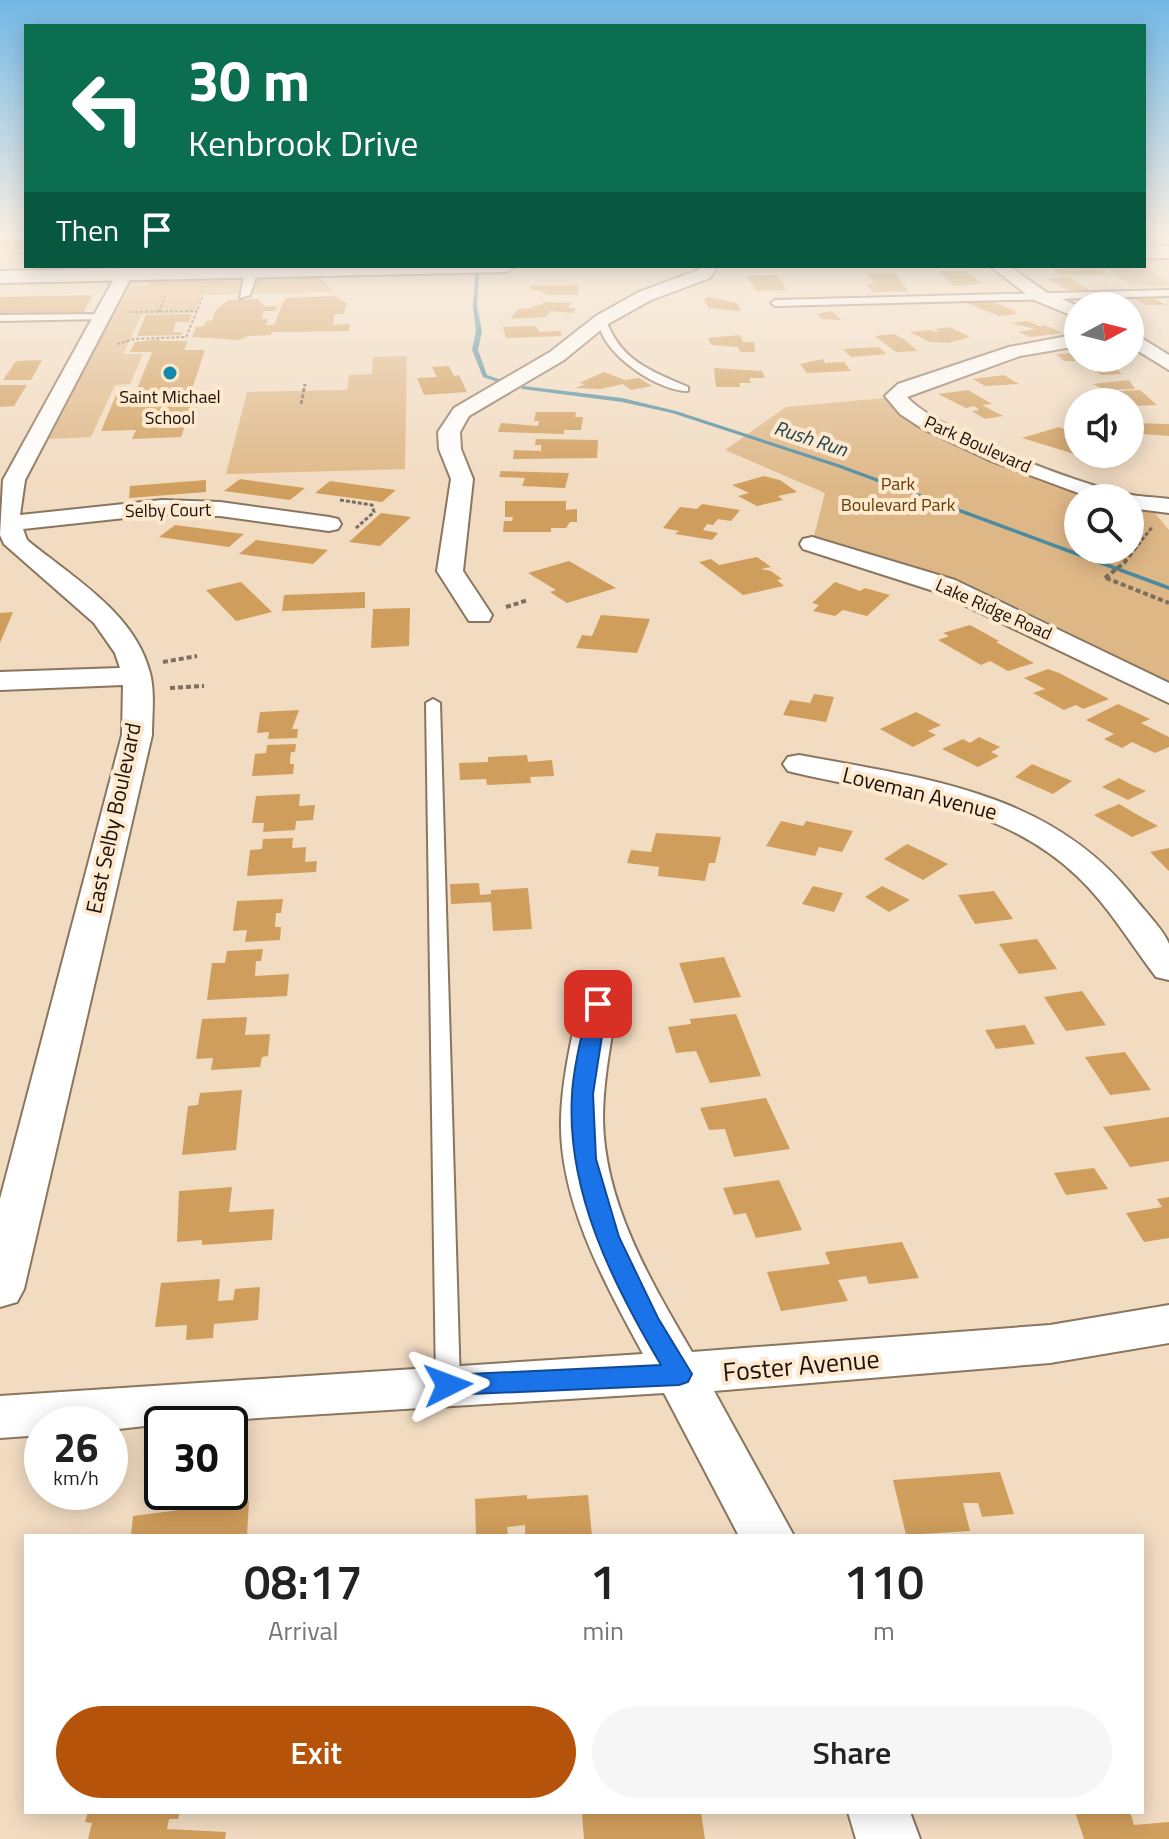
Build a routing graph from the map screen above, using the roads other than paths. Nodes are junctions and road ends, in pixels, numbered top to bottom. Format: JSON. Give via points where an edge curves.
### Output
{"nodes":[{"id":1,"x":35,"y":320,"type":"edge"},
{"id":2,"x":115,"y":320,"type":"edge"},
{"id":3,"x":602,"y":320,"type":"joint"},
{"id":4,"x":114,"y":324,"type":"junction"},
{"id":5,"x":1064,"y":342,"type":"edge"},
{"id":6,"x":1144,"y":347,"type":"edge"},
{"id":7,"x":1169,"y":364,"type":"edge"},
{"id":8,"x":684,"y":389,"type":"dead end"},
{"id":9,"x":1074,"y":484,"type":"edge"},
{"id":10,"x":1144,"y":506,"type":"edge"},
{"id":11,"x":1164,"y":512,"type":"edge"},
{"id":12,"x":7,"y":524,"type":"junction"},
{"id":13,"x":329,"y":524,"type":"dead end"},
{"id":14,"x":812,"y":544,"type":"dead end"},
{"id":15,"x":479,"y":615,"type":"dead end"},
{"id":16,"x":151,"y":676,"type":"junction"},
{"id":17,"x":0,"y":681,"type":"edge"},
{"id":18,"x":1169,"y":694,"type":"edge"},
{"id":19,"x":433,"y":703,"type":"dead end"},
{"id":20,"x":799,"y":764,"type":"dead end"},
{"id":21,"x":1169,"y":969,"type":"edge"},
{"id":22,"x":598,"y":1004,"type":"dead end"},
{"id":23,"x":0,"y":1289,"type":"edge"},
{"id":24,"x":1169,"y":1324,"type":"edge"},
{"id":25,"x":679,"y":1374,"type":"junction"},
{"id":26,"x":448,"y":1385,"type":"junction"},
{"id":27,"x":0,"y":1417,"type":"edge"},
{"id":28,"x":766,"y":1534,"type":"edge"},
{"id":29,"x":880,"y":1814,"type":"edge"},
{"id":30,"x":888,"y":1839,"type":"edge"}],
"edges":[{"from":1,"to":4,"type":"lane"},
{"from":2,"to":4,"type":"street"},
{"from":3,"to":8,"type":"lane","via":[[606,338],[619,352]]},
{"from":3,"to":15,"type":"street","via":[[557,356],[461,412],[449,432],[462,479],[450,571]]},
{"from":4,"to":12,"type":"street","via":[[14,480]]},
{"from":5,"to":9,"type":"street","name":"Park Boulevard","via":[[1016,351],[895,396],[901,406],[938,428]]},
{"from":6,"to":7,"type":"street"},
{"from":10,"to":11,"type":"street"},
{"from":12,"to":13,"type":"street","name":"Selby Court","via":[[180,506]]},
{"from":12,"to":16,"type":"street","name":"East Selby Boulevard","via":[[16,544],[114,626]]},
{"from":14,"to":18,"type":"street","name":"Lake Ridge Road","via":[[946,586]]},
{"from":16,"to":17,"type":"street"},
{"from":16,"to":23,"type":"street","name":"East Selby Boulevard"},
{"from":19,"to":26,"type":"lane"},
{"from":20,"to":21,"type":"street","name":"Loveman Avenue","via":[[942,794],[1025,822],[1089,868]]},
{"from":22,"to":25,"type":"street","via":[[582,1094],[585,1159],[607,1237]]},
{"from":24,"to":25,"type":"street","name":"Foster Avenue","via":[[1050,1344]]},
{"from":25,"to":26,"type":"street","name":"Foster Avenue"},
{"from":25,"to":28,"type":"street"},
{"from":26,"to":27,"type":"street","name":"Foster Avenue"},
{"from":29,"to":30,"type":"street"}]}
